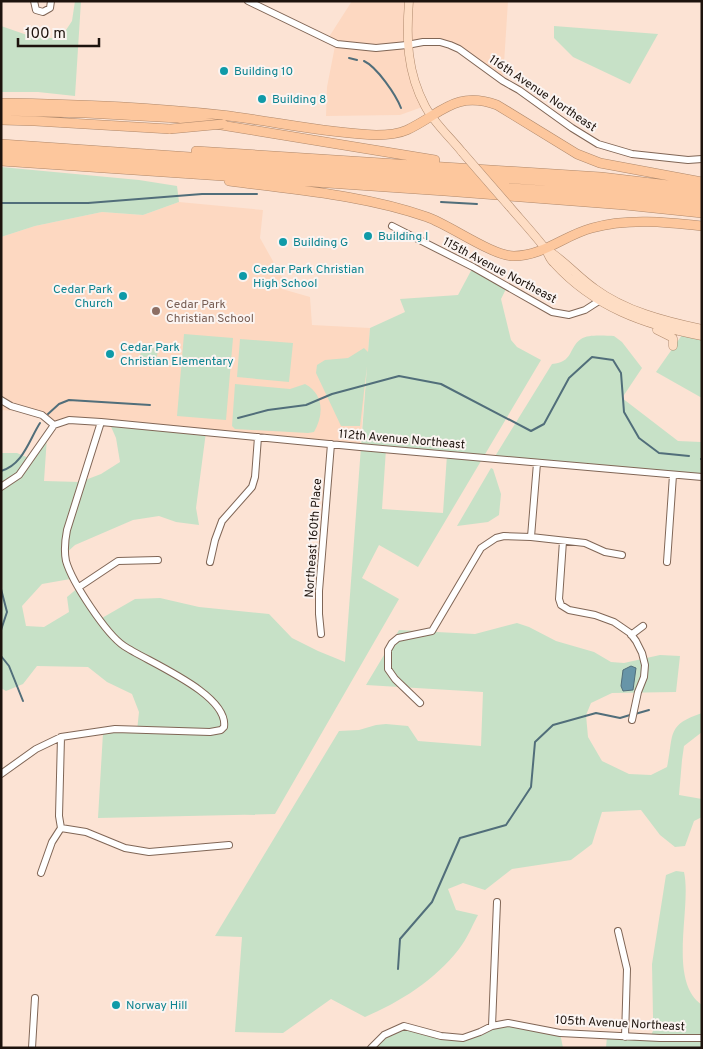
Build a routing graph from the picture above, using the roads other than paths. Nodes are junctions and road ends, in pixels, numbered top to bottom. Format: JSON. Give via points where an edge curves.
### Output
{"nodes":[{"id":1,"x":34,"y":1,"type":"edge"},
{"id":2,"x":50,"y":1,"type":"edge"},
{"id":3,"x":408,"y":1,"type":"edge"},
{"id":4,"x":253,"y":2,"type":"edge"},
{"id":5,"x":407,"y":45,"type":"junction"},
{"id":6,"x":1,"y":103,"type":"edge"},
{"id":7,"x":1,"y":112,"type":"edge"},
{"id":8,"x":431,"y":115,"type":"junction"},
{"id":9,"x":1,"y":120,"type":"edge"},
{"id":10,"x":270,"y":123,"type":"junction"},
{"id":11,"x":1,"y":139,"type":"edge"},
{"id":12,"x":1,"y":144,"type":"edge"},
{"id":13,"x":1,"y":153,"type":"edge"},
{"id":14,"x":701,"y":159,"type":"edge"},
{"id":15,"x":1,"y":160,"type":"edge"},
{"id":16,"x":152,"y":170,"type":"junction"},
{"id":17,"x":515,"y":171,"type":"junction"},
{"id":18,"x":702,"y":182,"type":"edge"},
{"id":19,"x":702,"y":189,"type":"edge"},
{"id":20,"x":702,"y":195,"type":"edge"},
{"id":21,"x":702,"y":204,"type":"edge"},
{"id":22,"x":702,"y":213,"type":"edge"},
{"id":23,"x":392,"y":226,"type":"dead end"},
{"id":24,"x":702,"y":226,"type":"edge"},
{"id":25,"x":546,"y":249,"type":"junction"},
{"id":26,"x":599,"y":301,"type":"junction"},
{"id":27,"x":642,"y":322,"type":"junction"},
{"id":28,"x":699,"y":329,"type":"edge"},
{"id":29,"x":702,"y":336,"type":"edge"},
{"id":30,"x":673,"y":346,"type":"dead end"},
{"id":31,"x":1,"y":400,"type":"edge"},
{"id":32,"x":101,"y":422,"type":"junction"},
{"id":33,"x":54,"y":425,"type":"junction"},
{"id":34,"x":258,"y":437,"type":"junction"},
{"id":35,"x":331,"y":444,"type":"junction"},
{"id":36,"x":537,"y":463,"type":"junction"},
{"id":37,"x":673,"y":476,"type":"junction"},
{"id":38,"x":702,"y":478,"type":"edge"},
{"id":39,"x":1,"y":487,"type":"edge"},
{"id":40,"x":531,"y":537,"type":"junction"},
{"id":41,"x":563,"y":541,"type":"junction"},
{"id":42,"x":622,"y":555,"type":"dead end"},
{"id":43,"x":158,"y":560,"type":"dead end"},
{"id":44,"x":210,"y":562,"type":"dead end"},
{"id":45,"x":667,"y":562,"type":"dead end"},
{"id":46,"x":79,"y":587,"type":"junction"},
{"id":47,"x":643,"y":626,"type":"dead end"},
{"id":48,"x":321,"y":634,"type":"dead end"},
{"id":49,"x":632,"y":635,"type":"junction"},
{"id":50,"x":420,"y":703,"type":"dead end"},
{"id":51,"x":632,"y":720,"type":"dead end"},
{"id":52,"x":61,"y":737,"type":"junction"},
{"id":53,"x":1,"y":774,"type":"edge"},
{"id":54,"x":61,"y":828,"type":"junction"},
{"id":55,"x":229,"y":846,"type":"dead end"},
{"id":56,"x":41,"y":873,"type":"dead end"},
{"id":57,"x":497,"y":902,"type":"dead end"},
{"id":58,"x":618,"y":931,"type":"dead end"},
{"id":59,"x":35,"y":998,"type":"dead end"},
{"id":60,"x":492,"y":1026,"type":"junction"},
{"id":61,"x":625,"y":1037,"type":"junction"},
{"id":62,"x":702,"y":1038,"type":"edge"},
{"id":63,"x":32,"y":1048,"type":"edge"},
{"id":64,"x":370,"y":1048,"type":"edge"}],
"edges":[{"from":1,"to":2,"type":"street","via":[[36,10],[43,12],[50,8]]},
{"from":3,"to":5,"type":"main road"},
{"from":4,"to":5,"type":"street","name":"116th Avenue Northeast","via":[[337,44],[376,48]]},
{"from":5,"to":8,"type":"main road","via":[[414,80]]},
{"from":5,"to":14,"type":"street","name":"116th Avenue Northeast","via":[[440,42],[459,49],[598,144],[632,154]]},
{"from":6,"to":10,"type":"highway","via":[[200,113]]},
{"from":7,"to":17,"type":"highway","via":[[178,118],[396,155]]},
{"from":8,"to":10,"type":"highway","via":[[406,130],[386,135]]},
{"from":8,"to":18,"type":"highway","via":[[460,101],[487,101],[577,154],[600,163]]},
{"from":8,"to":25,"type":"main road","bridge":true},
{"from":9,"to":10,"type":"highway","bridge":true,"via":[[170,130],[234,123]]},
{"from":11,"to":17,"type":"highway"},
{"from":12,"to":20,"type":"highway"},
{"from":13,"to":21,"type":"highway","via":[[578,192]]},
{"from":15,"to":16,"type":"highway"},
{"from":16,"to":22,"type":"highway"},
{"from":16,"to":25,"type":"highway","via":[[378,203],[429,218],[506,255],[526,255]]},
{"from":17,"to":19,"type":"highway"},
{"from":23,"to":26,"type":"street","name":"115th Avenue Northeast","via":[[552,312],[569,315]]},
{"from":24,"to":25,"type":"highway","via":[[665,222],[606,224]]},
{"from":25,"to":26,"type":"main road","via":[[552,262],[572,282]]},
{"from":25,"to":28,"type":"main road","via":[[604,295],[645,314]]},
{"from":26,"to":27,"type":"main road"},
{"from":27,"to":28,"type":"main road"},
{"from":27,"to":29,"type":"main road"},
{"from":27,"to":30,"type":"main road","via":[[673,338]]},
{"from":31,"to":33,"type":"street","via":[[42,416]]},
{"from":32,"to":33,"type":"street","name":"112th Avenue Northeast","via":[[69,420]]},
{"from":32,"to":34,"type":"street","name":"112th Avenue Northeast"},
{"from":32,"to":46,"type":"street","via":[[65,539],[66,562]]},
{"from":33,"to":39,"type":"street","via":[[18,475]]},
{"from":34,"to":35,"type":"street","name":"112th Avenue Northeast"},
{"from":34,"to":44,"type":"street","via":[[252,487],[222,520]]},
{"from":35,"to":36,"type":"street","name":"112th Avenue Northeast"},
{"from":35,"to":48,"type":"street","name":"Northeast 160th Place","via":[[319,591]]},
{"from":36,"to":37,"type":"street","name":"112th Avenue Northeast"},
{"from":36,"to":40,"type":"street"},
{"from":37,"to":38,"type":"street","name":"112th Avenue Northeast"},
{"from":37,"to":45,"type":"street"},
{"from":40,"to":41,"type":"street"},
{"from":40,"to":50,"type":"street","via":[[504,536],[481,548],[432,631],[392,642],[388,650],[388,670]]},
{"from":41,"to":42,"type":"street","via":[[585,543]]},
{"from":41,"to":49,"type":"street","via":[[561,605],[614,622]]},
{"from":43,"to":46,"type":"street","via":[[118,561]]},
{"from":46,"to":52,"type":"street","via":[[109,633],[123,645],[205,693],[217,705],[225,722],[221,730],[210,732],[115,729]]},
{"from":47,"to":49,"type":"street"},
{"from":49,"to":51,"type":"street","via":[[645,665]]},
{"from":52,"to":53,"type":"street","via":[[36,749]]},
{"from":52,"to":54,"type":"street"},
{"from":54,"to":55,"type":"street","via":[[86,832],[125,848],[150,852]]},
{"from":54,"to":56,"type":"street","via":[[52,842]]},
{"from":57,"to":60,"type":"street"},
{"from":58,"to":61,"type":"street","via":[[628,969]]},
{"from":59,"to":63,"type":"street"},
{"from":60,"to":61,"type":"street","name":"105th Avenue Northeast","via":[[508,1023],[560,1033]]},
{"from":60,"to":64,"type":"street","name":"105th Avenue Northeast","via":[[463,1038],[404,1026],[384,1035]]},
{"from":61,"to":62,"type":"street","name":"105th Avenue Northeast"}]}
